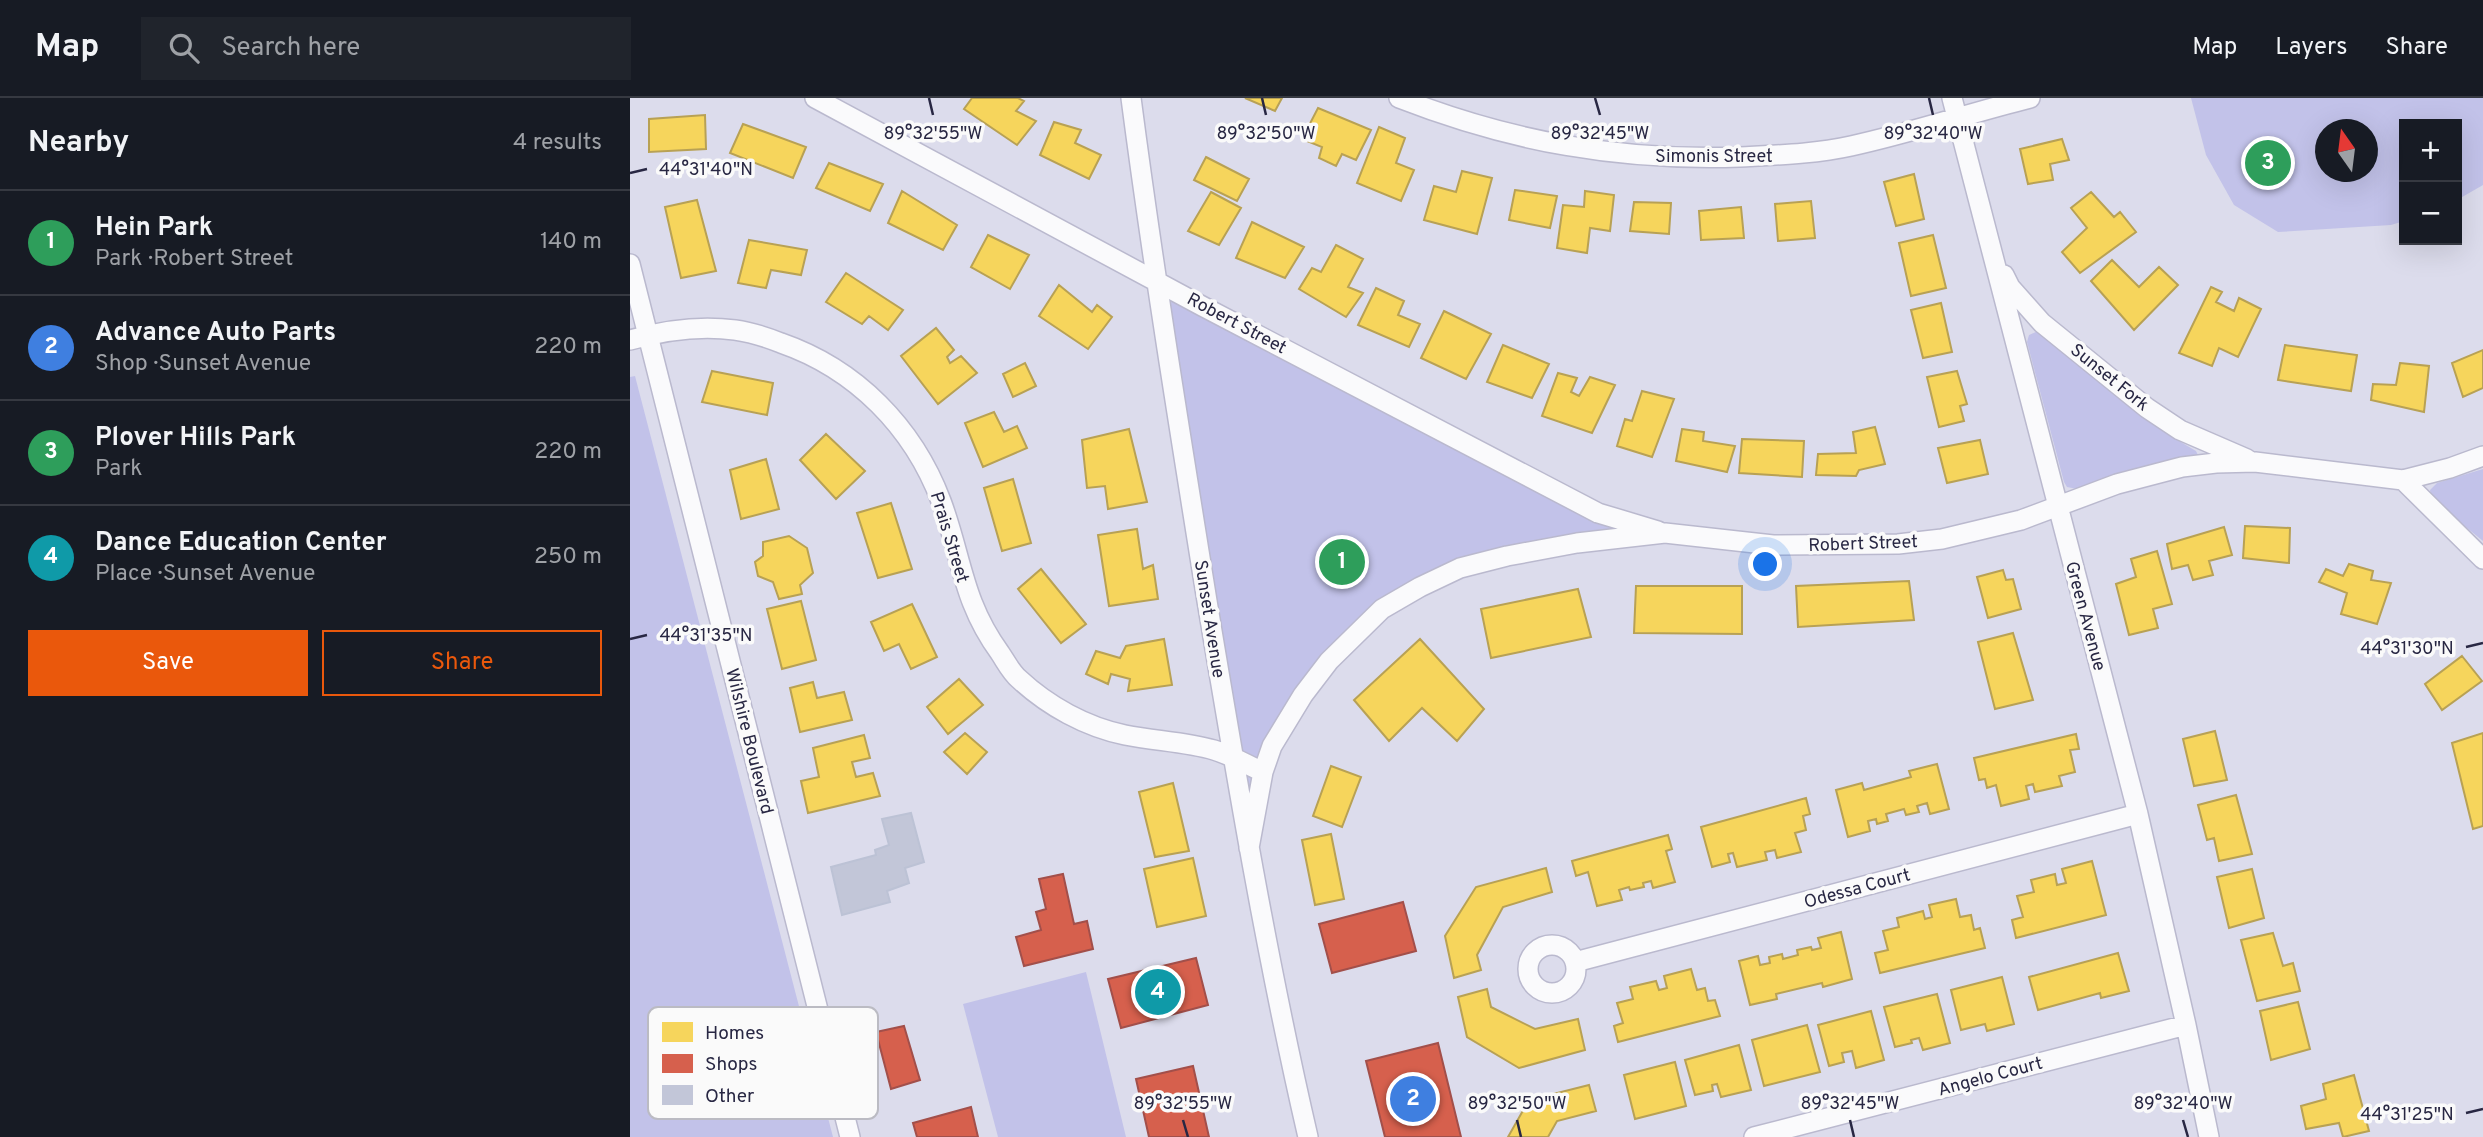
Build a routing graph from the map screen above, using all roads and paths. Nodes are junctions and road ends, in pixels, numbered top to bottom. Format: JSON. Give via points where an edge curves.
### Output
{"nodes":[{"id":1,"x":815,"y":98,"type":"edge"},
{"id":2,"x":1131,"y":98,"type":"edge"},
{"id":3,"x":1399,"y":98,"type":"edge"},
{"id":4,"x":2029,"y":98,"type":"edge"},
{"id":5,"x":1955,"y":107,"type":"edge"},
{"id":6,"x":1994,"y":256,"type":"junction"},
{"id":7,"x":630,"y":264,"type":"edge"},
{"id":8,"x":1155,"y":279,"type":"junction"},
{"id":9,"x":639,"y":337,"type":"edge"},
{"id":10,"x":2483,"y":456,"type":"edge"},
{"id":11,"x":2255,"y":462,"type":"junction"},
{"id":12,"x":2403,"y":480,"type":"junction"},
{"id":13,"x":2057,"y":508,"type":"junction"},
{"id":14,"x":1665,"y":533,"type":"junction"},
{"id":15,"x":2483,"y":559,"type":"edge"},
{"id":16,"x":1233,"y":758,"type":"junction"},
{"id":17,"x":1263,"y":772,"type":"junction"},
{"id":18,"x":2138,"y":814,"type":"junction"},
{"id":19,"x":1249,"y":848,"type":"junction"},
{"id":20,"x":1575,"y":962,"type":"dead end"},
{"id":21,"x":816,"y":1007,"type":"edge"},
{"id":22,"x":2186,"y":1025,"type":"junction"},
{"id":23,"x":845,"y":1119,"type":"edge"},
{"id":24,"x":850,"y":1137,"type":"edge"},
{"id":25,"x":1308,"y":1137,"type":"edge"},
{"id":26,"x":1754,"y":1137,"type":"edge"},
{"id":27,"x":2209,"y":1137,"type":"edge"}],
"edges":[{"from":1,"to":8,"type":"street","name":"Robert Street"},
{"from":2,"to":8,"type":"street","name":"Sunset Avenue"},
{"from":3,"to":5,"type":"street","name":"Simonis Street","via":[[1451,118],[1553,145],[1702,158],[1849,146]]},
{"from":4,"to":5,"type":"street","name":"Simonis Street"},
{"from":5,"to":6,"type":"street","name":"Green Avenue"},
{"from":6,"to":11,"type":"street","name":"Sunset Fork","via":[[2010,288],[2042,323],[2147,408],[2180,430]]},
{"from":6,"to":13,"type":"street","name":"Green Avenue"},
{"from":7,"to":9,"type":"street","name":"Wilshire Boulevard"},
{"from":8,"to":14,"type":"street","name":"Robert Street","via":[[1598,513]]},
{"from":8,"to":16,"type":"street","name":"Sunset Avenue"},
{"from":9,"to":16,"type":"street","name":"Prais Street","via":[[672,330],[737,330],[788,345],[839,371],[887,412],[927,468],[942,503],[968,596],[981,626],[1017,677],[1064,712],[1094,725],[1215,750]]},
{"from":9,"to":21,"type":"street","name":"Wilshire Boulevard"},
{"from":10,"to":12,"type":"street","name":"Sunset Fork"},
{"from":11,"to":12,"type":"street","name":"Sunset Fork"},
{"from":11,"to":13,"type":"street","name":"Sunset Fork","via":[[2171,470]]},
{"from":12,"to":15,"type":"street"},
{"from":13,"to":14,"type":"street","name":"Robert Street","via":[[1985,530],[1898,544],[1773,545]]},
{"from":13,"to":18,"type":"street","name":"Green Avenue"},
{"from":14,"to":17,"type":"street","name":"Robert Street","via":[[1577,543],[1472,565],[1382,609],[1329,661],[1303,695],[1272,746]]},
{"from":16,"to":17,"type":"street","name":"Prais Street"},
{"from":16,"to":19,"type":"street","name":"Sunset Avenue"},
{"from":17,"to":19,"type":"street","name":"Robert Street"},
{"from":18,"to":20,"type":"street","name":"Odessa Court"},
{"from":18,"to":22,"type":"street","name":"Green Avenue"},
{"from":19,"to":25,"type":"street","name":"Sunset Avenue"},
{"from":22,"to":26,"type":"street","name":"Angelo Court"},
{"from":22,"to":27,"type":"street","name":"Green Avenue"},
{"from":23,"to":24,"type":"street","name":"Wilshire Boulevard"}]}
